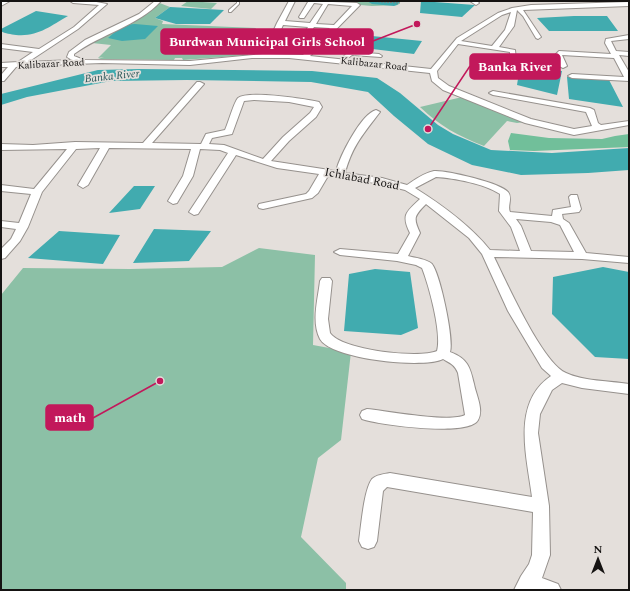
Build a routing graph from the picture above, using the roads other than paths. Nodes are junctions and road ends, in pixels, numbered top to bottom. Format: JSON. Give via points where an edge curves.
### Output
{"nodes":[{"id":1,"x":5,"y":1,"type":"edge"},
{"id":2,"x":73,"y":1,"type":"edge"},
{"id":3,"x":158,"y":1,"type":"edge"},
{"id":4,"x":238,"y":1,"type":"edge"},
{"id":5,"x":292,"y":1,"type":"edge"},
{"id":6,"x":311,"y":1,"type":"edge"},
{"id":7,"x":327,"y":2,"type":"junction"},
{"id":8,"x":1,"y":3,"type":"edge"},
{"id":9,"x":569,"y":3,"type":"edge"},
{"id":10,"x":623,"y":5,"type":"edge"},
{"id":11,"x":516,"y":9,"type":"junction"},
{"id":12,"x":230,"y":12,"type":"dead end"},
{"id":13,"x":302,"y":17,"type":"dead end"},
{"id":14,"x":280,"y":23,"type":"junction"},
{"id":15,"x":313,"y":25,"type":"junction"},
{"id":16,"x":336,"y":27,"type":"junction"},
{"id":17,"x":306,"y":35,"type":"dead end"},
{"id":18,"x":366,"y":37,"type":"dead end"},
{"id":19,"x":538,"y":37,"type":"dead end"},
{"id":20,"x":629,"y":37,"type":"edge"},
{"id":21,"x":457,"y":42,"type":"junction"},
{"id":22,"x":1,"y":46,"type":"edge"},
{"id":23,"x":494,"y":48,"type":"junction"},
{"id":24,"x":39,"y":51,"type":"junction"},
{"id":25,"x":350,"y":53,"type":"junction"},
{"id":26,"x":615,"y":54,"type":"junction"},
{"id":27,"x":629,"y":54,"type":"edge"},
{"id":28,"x":266,"y":56,"type":"junction"},
{"id":29,"x":305,"y":57,"type":"junction"},
{"id":30,"x":385,"y":57,"type":"dead end"},
{"id":31,"x":342,"y":60,"type":"junction"},
{"id":32,"x":84,"y":62,"type":"junction"},
{"id":33,"x":16,"y":65,"type":"junction"},
{"id":34,"x":1,"y":66,"type":"edge"},
{"id":35,"x":563,"y":66,"type":"dead end"},
{"id":36,"x":514,"y":67,"type":"dead end"},
{"id":37,"x":626,"y":68,"type":"edge"},
{"id":38,"x":433,"y":71,"type":"junction"},
{"id":39,"x":572,"y":76,"type":"dead end"},
{"id":40,"x":629,"y":78,"type":"edge"},
{"id":41,"x":1,"y":79,"type":"edge"},
{"id":42,"x":200,"y":84,"type":"dead end"},
{"id":43,"x":493,"y":93,"type":"dead end"},
{"id":44,"x":376,"y":112,"type":"dead end"},
{"id":45,"x":629,"y":123,"type":"edge"},
{"id":46,"x":599,"y":127,"type":"junction"},
{"id":47,"x":75,"y":145,"type":"junction"},
{"id":48,"x":106,"y":145,"type":"junction"},
{"id":49,"x":146,"y":146,"type":"junction"},
{"id":50,"x":200,"y":146,"type":"junction"},
{"id":51,"x":1,"y":147,"type":"edge"},
{"id":52,"x":234,"y":151,"type":"junction"},
{"id":53,"x":265,"y":162,"type":"junction"},
{"id":54,"x":325,"y":172,"type":"junction"},
{"id":55,"x":340,"y":174,"type":"junction"},
{"id":56,"x":83,"y":185,"type":"dead end"},
{"id":57,"x":1,"y":188,"type":"edge"},
{"id":58,"x":408,"y":188,"type":"junction"},
{"id":59,"x":37,"y":192,"type":"junction"},
{"id":60,"x":574,"y":197,"type":"dead end"},
{"id":61,"x":426,"y":199,"type":"junction"},
{"id":62,"x":173,"y":201,"type":"dead end"},
{"id":63,"x":263,"y":206,"type":"dead end"},
{"id":64,"x":194,"y":212,"type":"dead end"},
{"id":65,"x":507,"y":216,"type":"junction"},
{"id":66,"x":558,"y":220,"type":"junction"},
{"id":67,"x":1,"y":224,"type":"edge"},
{"id":68,"x":23,"y":227,"type":"junction"},
{"id":69,"x":340,"y":252,"type":"dead end"},
{"id":70,"x":487,"y":253,"type":"junction"},
{"id":71,"x":527,"y":254,"type":"junction"},
{"id":72,"x":1,"y":256,"type":"edge"},
{"id":73,"x":582,"y":256,"type":"junction"},
{"id":74,"x":401,"y":259,"type":"junction"},
{"id":75,"x":629,"y":260,"type":"edge"},
{"id":76,"x":326,"y":281,"type":"dead end"},
{"id":77,"x":443,"y":354,"type":"junction"},
{"id":78,"x":560,"y":377,"type":"junction"},
{"id":79,"x":629,"y":389,"type":"edge"},
{"id":80,"x":367,"y":415,"type":"dead end"},
{"id":81,"x":541,"y":506,"type":"junction"},
{"id":82,"x":368,"y":541,"type":"dead end"},
{"id":83,"x":525,"y":586,"type":"edge"},
{"id":84,"x":552,"y":590,"type":"edge"}],
"edges":[{"from":1,"to":8,"type":"highway"},
{"from":2,"to":24,"type":"street","via":[[104,4],[76,28]]},
{"from":3,"to":32,"type":"street","via":[[143,14],[116,26],[71,53],[70,57]]},
{"from":4,"to":12,"type":"lane"},
{"from":5,"to":14,"type":"street"},
{"from":6,"to":7,"type":"street"},
{"from":6,"to":13,"type":"street"},
{"from":7,"to":15,"type":"street"},
{"from":7,"to":16,"type":"street","via":[[357,6]]},
{"from":9,"to":10,"type":"street"},
{"from":9,"to":11,"type":"street"},
{"from":11,"to":19,"type":"street","via":[[525,15]]},
{"from":11,"to":21,"type":"street","via":[[500,14]]},
{"from":11,"to":23,"type":"street","via":[[509,29]]},
{"from":14,"to":15,"type":"street"},
{"from":14,"to":28,"type":"street"},
{"from":15,"to":16,"type":"street"},
{"from":15,"to":17,"type":"street"},
{"from":16,"to":29,"type":"street"},
{"from":18,"to":25,"type":"street"},
{"from":20,"to":26,"type":"street","via":[[608,40]]},
{"from":21,"to":23,"type":"street"},
{"from":21,"to":38,"type":"street"},
{"from":22,"to":24,"type":"street"},
{"from":23,"to":36,"type":"street","via":[[513,51]]},
{"from":24,"to":33,"type":"street"},
{"from":25,"to":30,"type":"street"},
{"from":25,"to":31,"type":"street"},
{"from":26,"to":27,"type":"street"},
{"from":26,"to":35,"type":"street","via":[[559,53]]},
{"from":26,"to":37,"type":"street"},
{"from":28,"to":29,"type":"street","name":"Kalibazar Road"},
{"from":28,"to":32,"type":"street","name":"Kalibazar Road","via":[[190,63]]},
{"from":29,"to":31,"type":"street","name":"Kalibazar Road"},
{"from":31,"to":38,"type":"street","name":"Kalibazar Road"},
{"from":32,"to":33,"type":"street","name":"Kalibazar Road"},
{"from":33,"to":34,"type":"street","name":"Kalibazar Road"},
{"from":33,"to":41,"type":"street"},
{"from":37,"to":40,"type":"street"},
{"from":38,"to":46,"type":"street","via":[[435,79],[446,88],[528,121],[574,132]]},
{"from":39,"to":40,"type":"street"},
{"from":42,"to":49,"type":"street"},
{"from":43,"to":46,"type":"street","via":[[560,106],[585,108],[590,110],[594,124]]},
{"from":44,"to":55,"type":"street","via":[[349,145]]},
{"from":45,"to":46,"type":"street"},
{"from":47,"to":48,"type":"street","name":"Ichlabad Road"},
{"from":47,"to":51,"type":"street","name":"Ichlabad Road"},
{"from":47,"to":59,"type":"street"},
{"from":48,"to":49,"type":"street","name":"Ichlabad Road"},
{"from":48,"to":56,"type":"street"},
{"from":49,"to":50,"type":"street","name":"Ichlabad Road"},
{"from":50,"to":52,"type":"street","name":"Ichlabad Road","via":[[221,147]]},
{"from":50,"to":53,"type":"street","via":[[209,136],[229,132],[243,98],[316,104],[318,107],[314,115],[286,139]]},
{"from":50,"to":62,"type":"street","via":[[188,176]]},
{"from":52,"to":53,"type":"street","name":"Ichlabad Road"},
{"from":52,"to":64,"type":"street"},
{"from":53,"to":54,"type":"street","name":"Ichlabad Road"},
{"from":54,"to":55,"type":"street","name":"Ichlabad Road"},
{"from":54,"to":63,"type":"street","via":[[309,196]]},
{"from":55,"to":58,"type":"street","name":"Ichlabad Road"},
{"from":57,"to":59,"type":"street"},
{"from":58,"to":61,"type":"street","name":"Ichlabad Road"},
{"from":58,"to":65,"type":"street","via":[[435,174],[473,181],[502,190],[505,197],[503,206]]},
{"from":59,"to":68,"type":"street"},
{"from":60,"to":66,"type":"street","via":[[576,209],[558,212]]},
{"from":61,"to":70,"type":"street","name":"Ichlabad Road","via":[[473,236]]},
{"from":61,"to":74,"type":"street","via":[[410,218],[415,233]]},
{"from":65,"to":66,"type":"street"},
{"from":65,"to":71,"type":"street","via":[[516,226]]},
{"from":66,"to":73,"type":"street","via":[[566,226]]},
{"from":67,"to":68,"type":"street"},
{"from":68,"to":72,"type":"street","via":[[15,241]]},
{"from":69,"to":74,"type":"street"},
{"from":70,"to":71,"type":"street"},
{"from":70,"to":78,"type":"street","name":"Ichlabad Road","via":[[510,304],[531,340],[547,364]]},
{"from":71,"to":73,"type":"street"},
{"from":73,"to":75,"type":"street"},
{"from":74,"to":77,"type":"street","via":[[424,264],[429,270],[445,338],[446,348]]},
{"from":76,"to":77,"type":"street","via":[[322,325],[330,342],[355,352],[378,356],[425,359],[437,358]]},
{"from":77,"to":80,"type":"street","via":[[460,362],[464,368],[473,411],[469,422],[446,424]]},
{"from":78,"to":79,"type":"street","via":[[582,383]]},
{"from":78,"to":81,"type":"street","via":[[547,386],[533,414],[531,433]]},
{"from":81,"to":82,"type":"street","via":[[390,480],[376,485]]},
{"from":81,"to":83,"type":"street","via":[[541,555],[537,569]]},
{"from":83,"to":84,"type":"street"}]}
